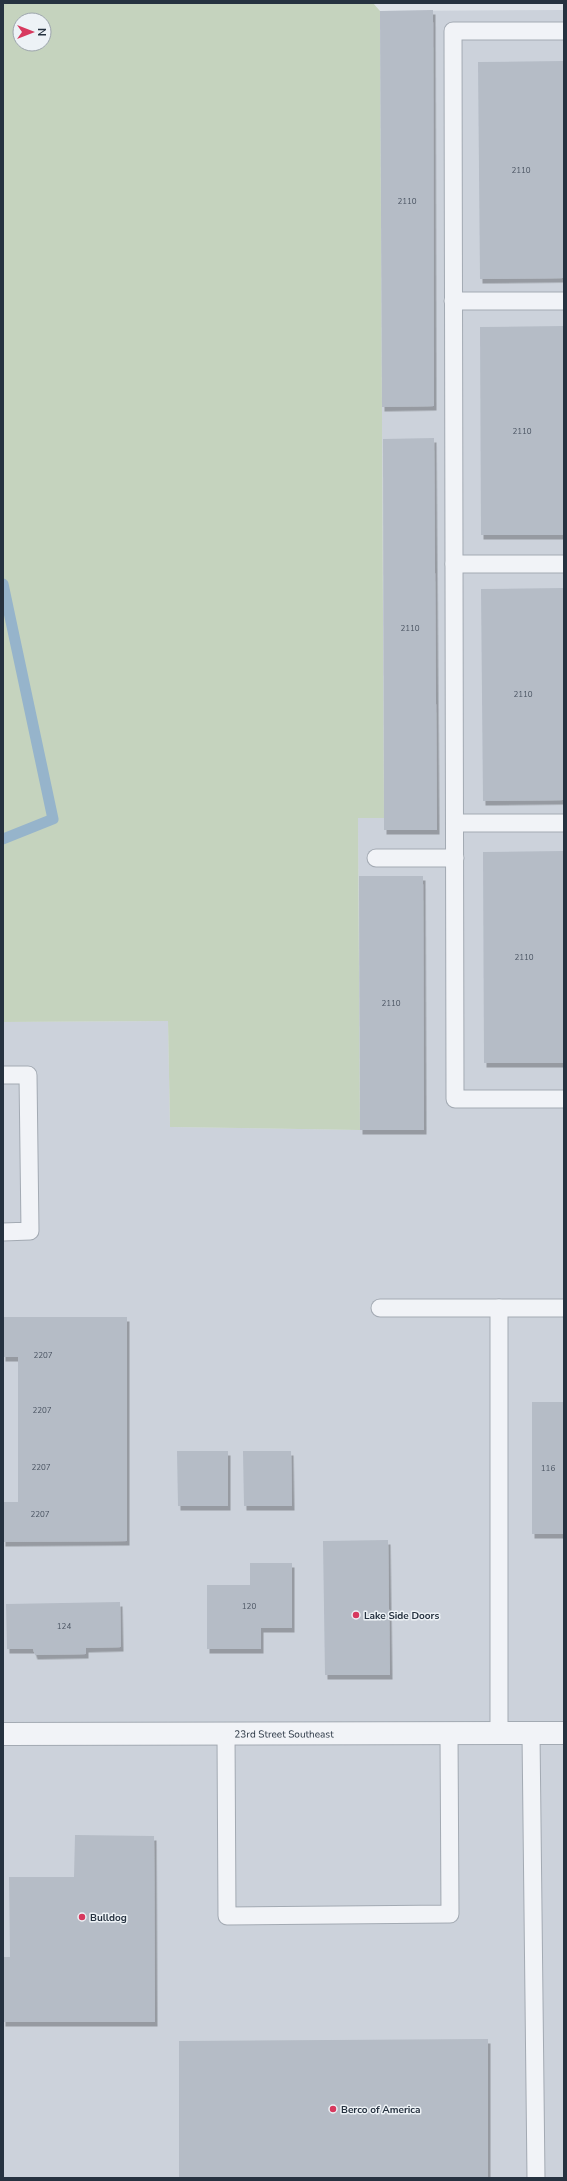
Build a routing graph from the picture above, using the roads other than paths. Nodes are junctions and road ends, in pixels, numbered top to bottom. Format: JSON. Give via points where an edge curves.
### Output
{"nodes":[{"id":1,"x":564,"y":31,"type":"edge"},
{"id":2,"x":453,"y":301,"type":"junction"},
{"id":3,"x":564,"y":301,"type":"edge"},
{"id":4,"x":454,"y":564,"type":"junction"},
{"id":5,"x":564,"y":564,"type":"edge"},
{"id":6,"x":455,"y":823,"type":"junction"},
{"id":7,"x":564,"y":823,"type":"edge"},
{"id":8,"x":376,"y":858,"type":"dead end"},
{"id":9,"x":455,"y":858,"type":"junction"},
{"id":10,"x":3,"y":1075,"type":"edge"},
{"id":11,"x":564,"y":1099,"type":"edge"},
{"id":12,"x":3,"y":1232,"type":"edge"},
{"id":13,"x":380,"y":1308,"type":"dead end"},
{"id":14,"x":499,"y":1308,"type":"junction"},
{"id":15,"x":564,"y":1308,"type":"edge"},
{"id":16,"x":449,"y":1733,"type":"junction"},
{"id":17,"x":499,"y":1733,"type":"junction"},
{"id":18,"x":531,"y":1733,"type":"junction"},
{"id":19,"x":564,"y":1733,"type":"edge"},
{"id":20,"x":3,"y":1734,"type":"edge"},
{"id":21,"x":226,"y":1734,"type":"junction"},
{"id":22,"x":536,"y":2178,"type":"edge"}],
"edges":[{"from":1,"to":2,"type":"lane","via":[[453,31]]},
{"from":2,"to":3,"type":"lane"},
{"from":2,"to":4,"type":"lane"},
{"from":4,"to":5,"type":"lane"},
{"from":4,"to":6,"type":"lane"},
{"from":6,"to":7,"type":"lane"},
{"from":6,"to":9,"type":"lane"},
{"from":8,"to":9,"type":"lane"},
{"from":9,"to":11,"type":"lane","via":[[455,1099]]},
{"from":10,"to":12,"type":"lane","via":[[28,1075],[30,1232]]},
{"from":13,"to":14,"type":"lane"},
{"from":14,"to":15,"type":"lane"},
{"from":14,"to":17,"type":"lane"},
{"from":16,"to":17,"type":"street","name":"23rd Street Southeast"},
{"from":16,"to":21,"type":"street","name":"23rd Street Southeast"},
{"from":16,"to":21,"type":"lane","via":[[450,1914],[227,1916]]},
{"from":17,"to":18,"type":"street","name":"23rd Street Southeast"},
{"from":18,"to":19,"type":"street","name":"23rd Street Southeast"},
{"from":18,"to":22,"type":"lane"},
{"from":20,"to":21,"type":"street","name":"23rd Street Southeast"}]}
